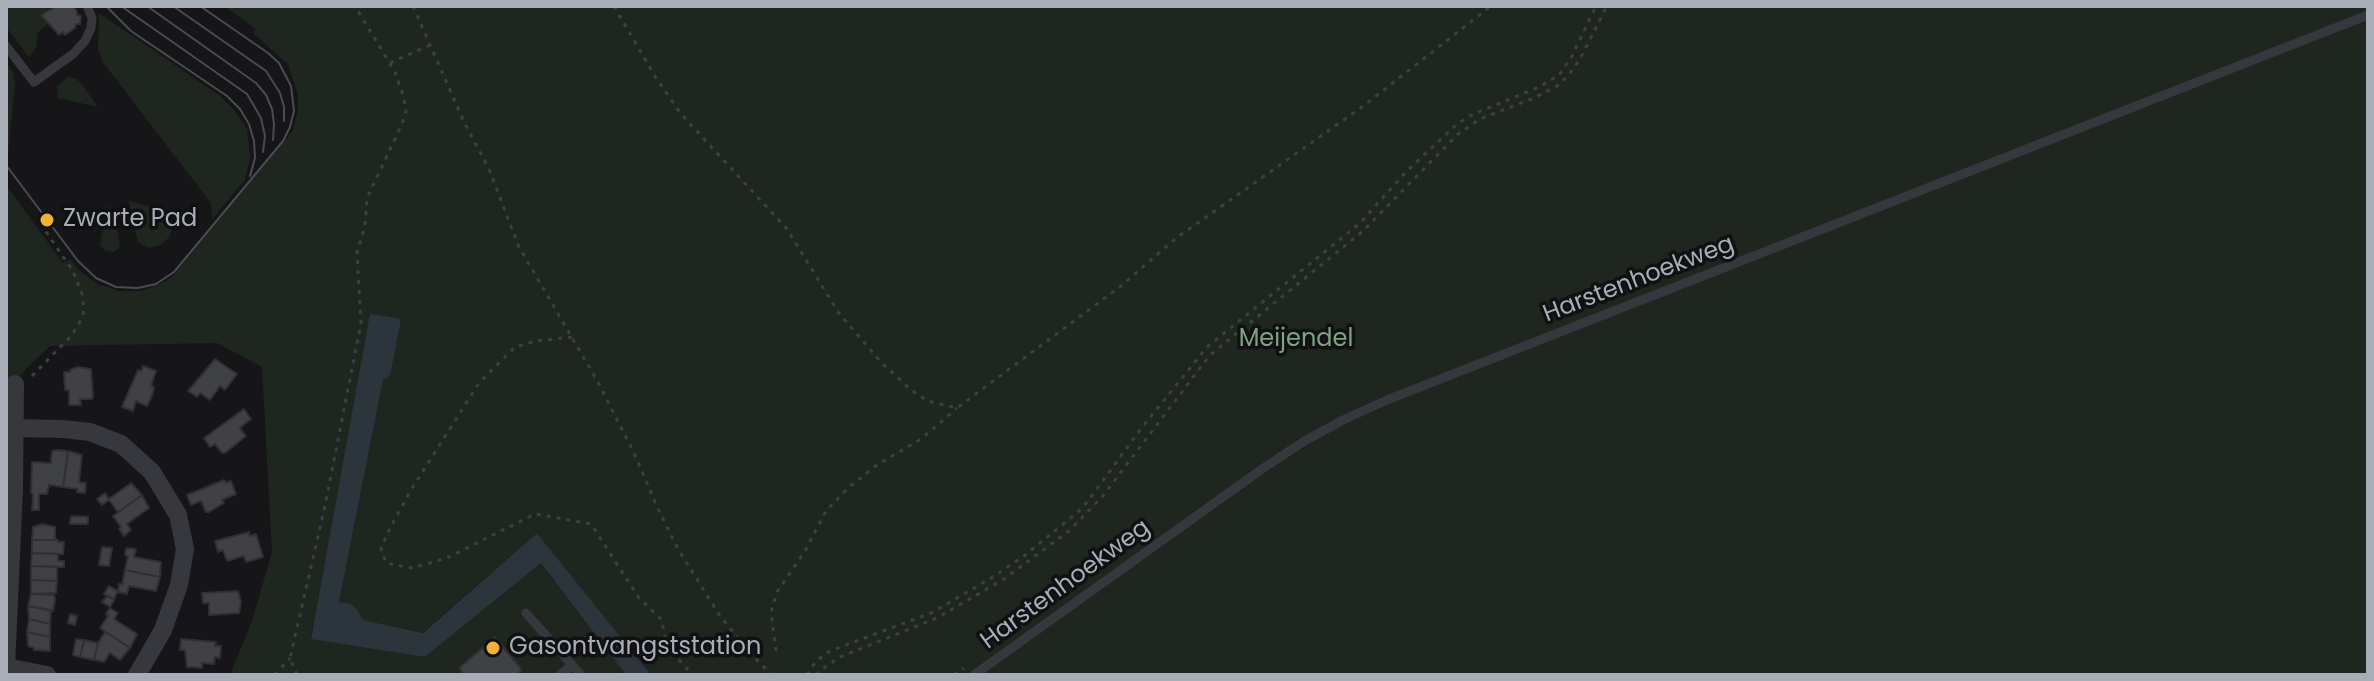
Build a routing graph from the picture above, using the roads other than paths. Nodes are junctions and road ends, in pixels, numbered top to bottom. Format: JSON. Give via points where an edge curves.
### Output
{"nodes":[{"id":1,"x":87,"y":6,"type":"edge"},
{"id":2,"x":2368,"y":15,"type":"edge"},
{"id":3,"x":6,"y":46,"type":"edge"},
{"id":4,"x":15,"y":388,"type":"road end"},
{"id":5,"x":15,"y":428,"type":"junction"},
{"id":6,"x":526,"y":613,"type":"dead end"},
{"id":7,"x":572,"y":665,"type":"junction"},
{"id":8,"x":6,"y":667,"type":"edge"},
{"id":9,"x":47,"y":675,"type":"edge"},
{"id":10,"x":137,"y":675,"type":"edge"},
{"id":11,"x":560,"y":675,"type":"edge"},
{"id":12,"x":581,"y":675,"type":"edge"},
{"id":13,"x":974,"y":675,"type":"edge"}],
"edges":[{"from":1,"to":3,"type":"lane","via":[[92,18],[85,41],[34,82]]},
{"from":2,"to":13,"type":"lane","name":"Harstenhoekweg","via":[[1343,420],[1262,469]]},
{"from":4,"to":5,"type":"street"},
{"from":5,"to":8,"type":"street"},
{"from":5,"to":10,"type":"street","via":[[90,432],[121,444],[152,472],[178,515],[185,549],[179,585],[163,630]]},
{"from":6,"to":7,"type":"lane"},
{"from":7,"to":11,"type":"lane"},
{"from":7,"to":12,"type":"lane"},
{"from":8,"to":9,"type":"street"}]}
